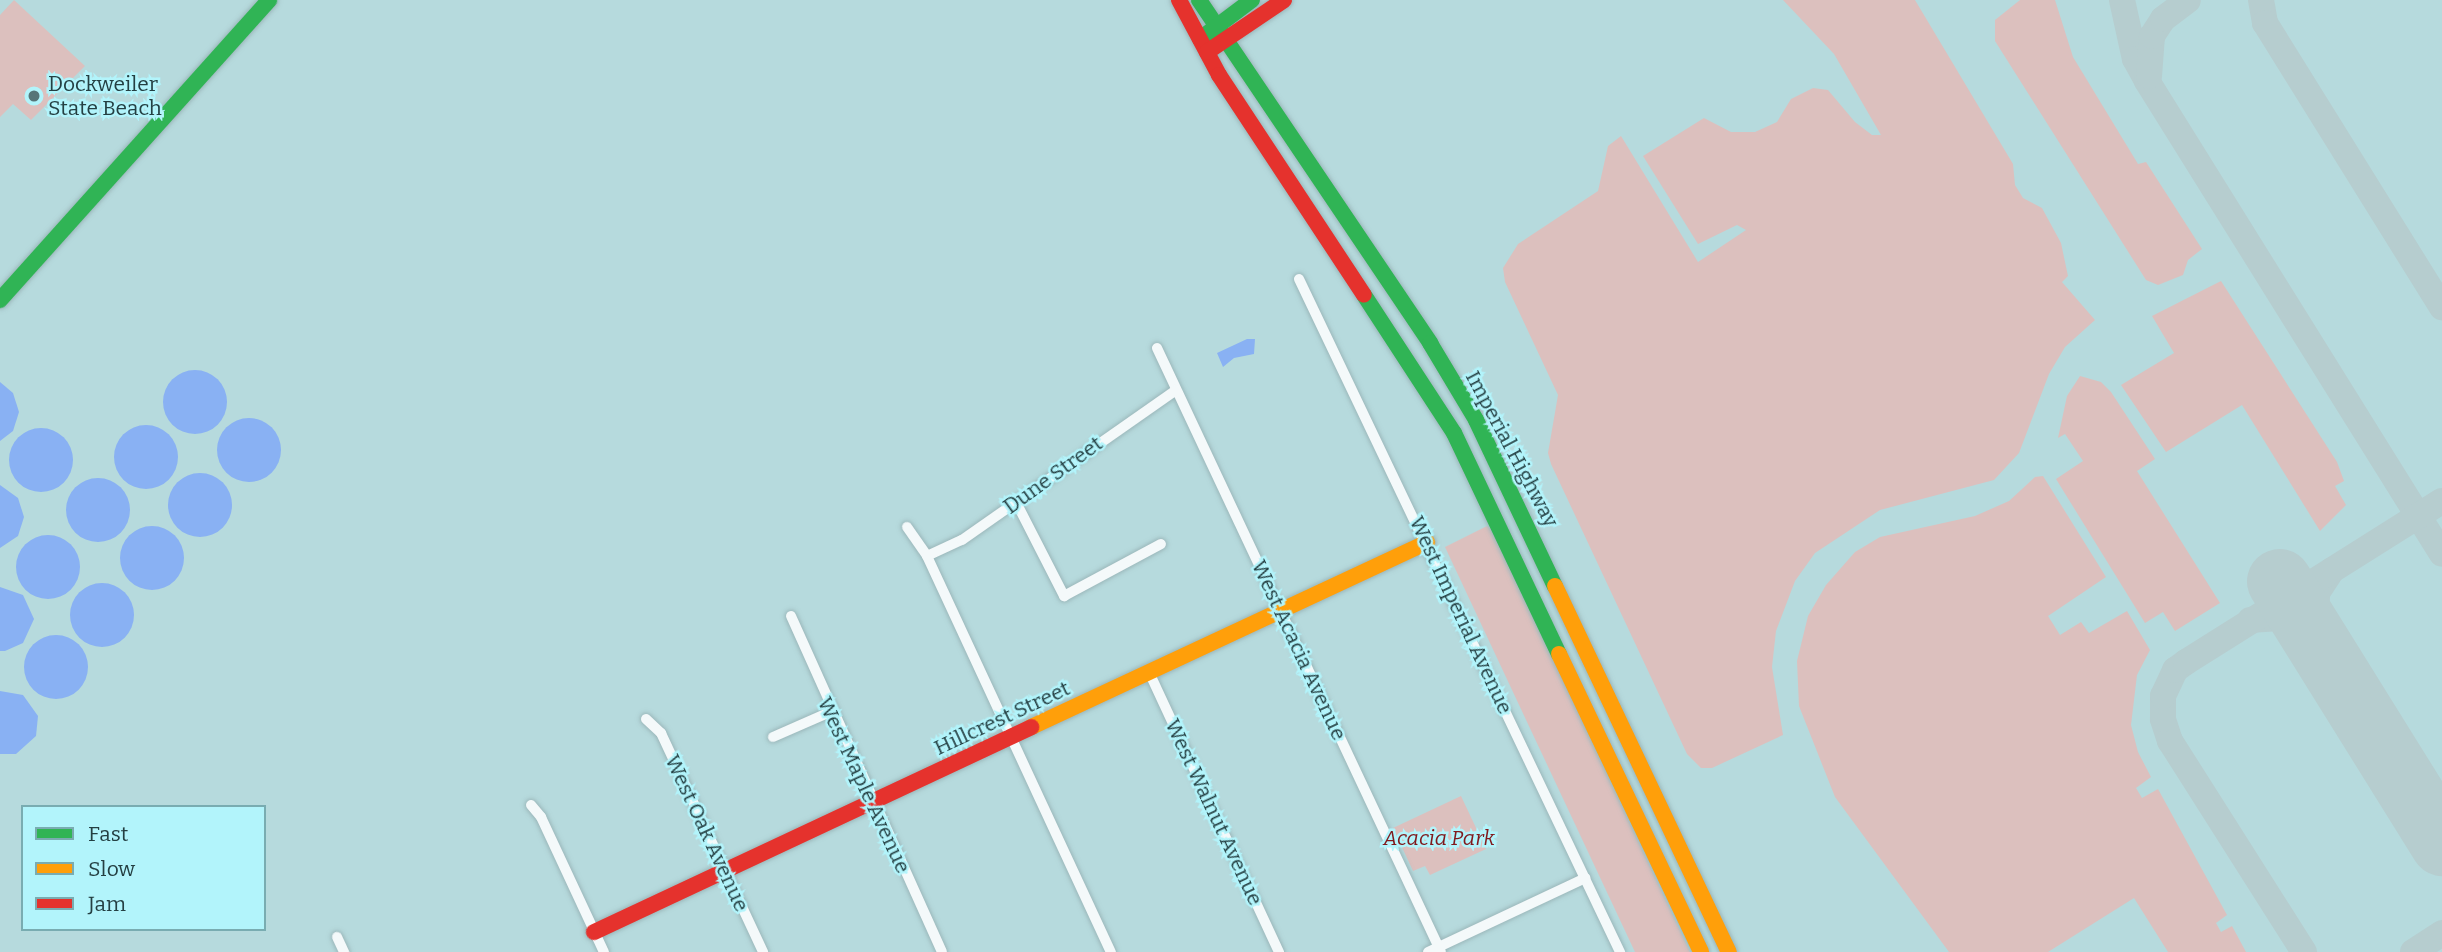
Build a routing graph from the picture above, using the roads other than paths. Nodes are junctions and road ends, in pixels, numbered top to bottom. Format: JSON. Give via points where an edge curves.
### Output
{"nodes":[{"id":1,"x":269,"y":0,"type":"edge"},
{"id":2,"x":1179,"y":0,"type":"edge"},
{"id":3,"x":1199,"y":0,"type":"edge"},
{"id":4,"x":1252,"y":0,"type":"edge"},
{"id":5,"x":1284,"y":0,"type":"edge"},
{"id":6,"x":1220,"y":34,"type":"junction"},
{"id":7,"x":1204,"y":46,"type":"junction"},
{"id":8,"x":1299,"y":279,"type":"dead end"},
{"id":9,"x":0,"y":300,"type":"edge"},
{"id":10,"x":1157,"y":348,"type":"dead end"},
{"id":11,"x":1176,"y":390,"type":"junction"},
{"id":12,"x":1016,"y":502,"type":"junction"},
{"id":13,"x":1497,"y":517,"type":"junction"},
{"id":14,"x":907,"y":527,"type":"dead end"},
{"id":15,"x":1427,"y":542,"type":"junction"},
{"id":16,"x":1161,"y":544,"type":"dead end"},
{"id":17,"x":927,"y":556,"type":"junction"},
{"id":18,"x":1546,"y":561,"type":"junction"},
{"id":19,"x":1280,"y":610,"type":"junction"},
{"id":20,"x":790,"y":616,"type":"dead end"},
{"id":21,"x":1149,"y":672,"type":"junction"},
{"id":22,"x":830,"y":712,"type":"junction"},
{"id":23,"x":646,"y":719,"type":"dead end"},
{"id":24,"x":773,"y":737,"type":"dead end"},
{"id":25,"x":1010,"y":737,"type":"junction"},
{"id":26,"x":872,"y":802,"type":"junction"},
{"id":27,"x":531,"y":806,"type":"dead end"},
{"id":28,"x":724,"y":871,"type":"junction"},
{"id":29,"x":1585,"y":878,"type":"junction"},
{"id":30,"x":594,"y":932,"type":"junction"},
{"id":31,"x":337,"y":937,"type":"dead end"},
{"id":32,"x":1440,"y":949,"type":"edge"},
{"id":33,"x":344,"y":952,"type":"edge"},
{"id":34,"x":604,"y":952,"type":"edge"},
{"id":35,"x":763,"y":952,"type":"edge"},
{"id":36,"x":942,"y":952,"type":"edge"},
{"id":37,"x":1111,"y":952,"type":"edge"},
{"id":38,"x":1279,"y":952,"type":"edge"},
{"id":39,"x":1428,"y":952,"type":"edge"},
{"id":40,"x":1620,"y":952,"type":"edge"},
{"id":41,"x":1701,"y":952,"type":"edge"},
{"id":42,"x":1729,"y":952,"type":"edge"}],
"edges":[{"from":1,"to":9,"type":"main road"},
{"from":2,"to":7,"type":"main road","name":"Imperial Highway"},
{"from":3,"to":6,"type":"main road","name":"Imperial Highway"},
{"from":4,"to":6,"type":"main road"},
{"from":5,"to":6,"type":"main road"},
{"from":6,"to":7,"type":"main road"},
{"from":6,"to":18,"type":"main road","name":"Imperial Highway","via":[[1430,343],[1496,457]]},
{"from":7,"to":13,"type":"main road","name":"Imperial Highway","via":[[1434,399]]},
{"from":8,"to":15,"type":"street","name":"West Imperial Avenue"},
{"from":10,"to":11,"type":"street","name":"West Acacia Avenue"},
{"from":11,"to":12,"type":"street","name":"Dune Street"},
{"from":11,"to":19,"type":"street","name":"West Acacia Avenue"},
{"from":12,"to":16,"type":"street","via":[[1064,596]]},
{"from":12,"to":17,"type":"street","name":"Dune Street","via":[[961,540]]},
{"from":13,"to":18,"type":"main road","via":[[1505,513],[1517,516],[1536,556]]},
{"from":13,"to":41,"type":"main road","name":"Imperial Highway"},
{"from":14,"to":17,"type":"street"},
{"from":15,"to":19,"type":"main road","name":"Hillcrest Street"},
{"from":15,"to":29,"type":"street","name":"West Imperial Avenue"},
{"from":17,"to":25,"type":"street"},
{"from":18,"to":42,"type":"main road","name":"Imperial Highway"},
{"from":19,"to":21,"type":"main road","name":"Hillcrest Street"},
{"from":19,"to":32,"type":"street","name":"West Acacia Avenue"},
{"from":20,"to":22,"type":"street","name":"West Maple Avenue"},
{"from":21,"to":25,"type":"main road","name":"Hillcrest Street"},
{"from":21,"to":38,"type":"street","name":"West Walnut Avenue"},
{"from":22,"to":24,"type":"street"},
{"from":22,"to":26,"type":"street","name":"West Maple Avenue"},
{"from":23,"to":28,"type":"street","name":"West Oak Avenue","via":[[661,733]]},
{"from":25,"to":26,"type":"main road","name":"Hillcrest Street"},
{"from":25,"to":37,"type":"street"},
{"from":26,"to":28,"type":"main road","name":"Hillcrest Street"},
{"from":26,"to":36,"type":"street","name":"West Maple Avenue"},
{"from":27,"to":30,"type":"street","via":[[541,817]]},
{"from":28,"to":30,"type":"main road","name":"Hillcrest Street"},
{"from":28,"to":35,"type":"street","name":"West Oak Avenue"},
{"from":29,"to":32,"type":"street"},
{"from":29,"to":40,"type":"street","name":"West Imperial Avenue"},
{"from":30,"to":34,"type":"street"},
{"from":31,"to":33,"type":"street"},
{"from":32,"to":39,"type":"street"}]}
